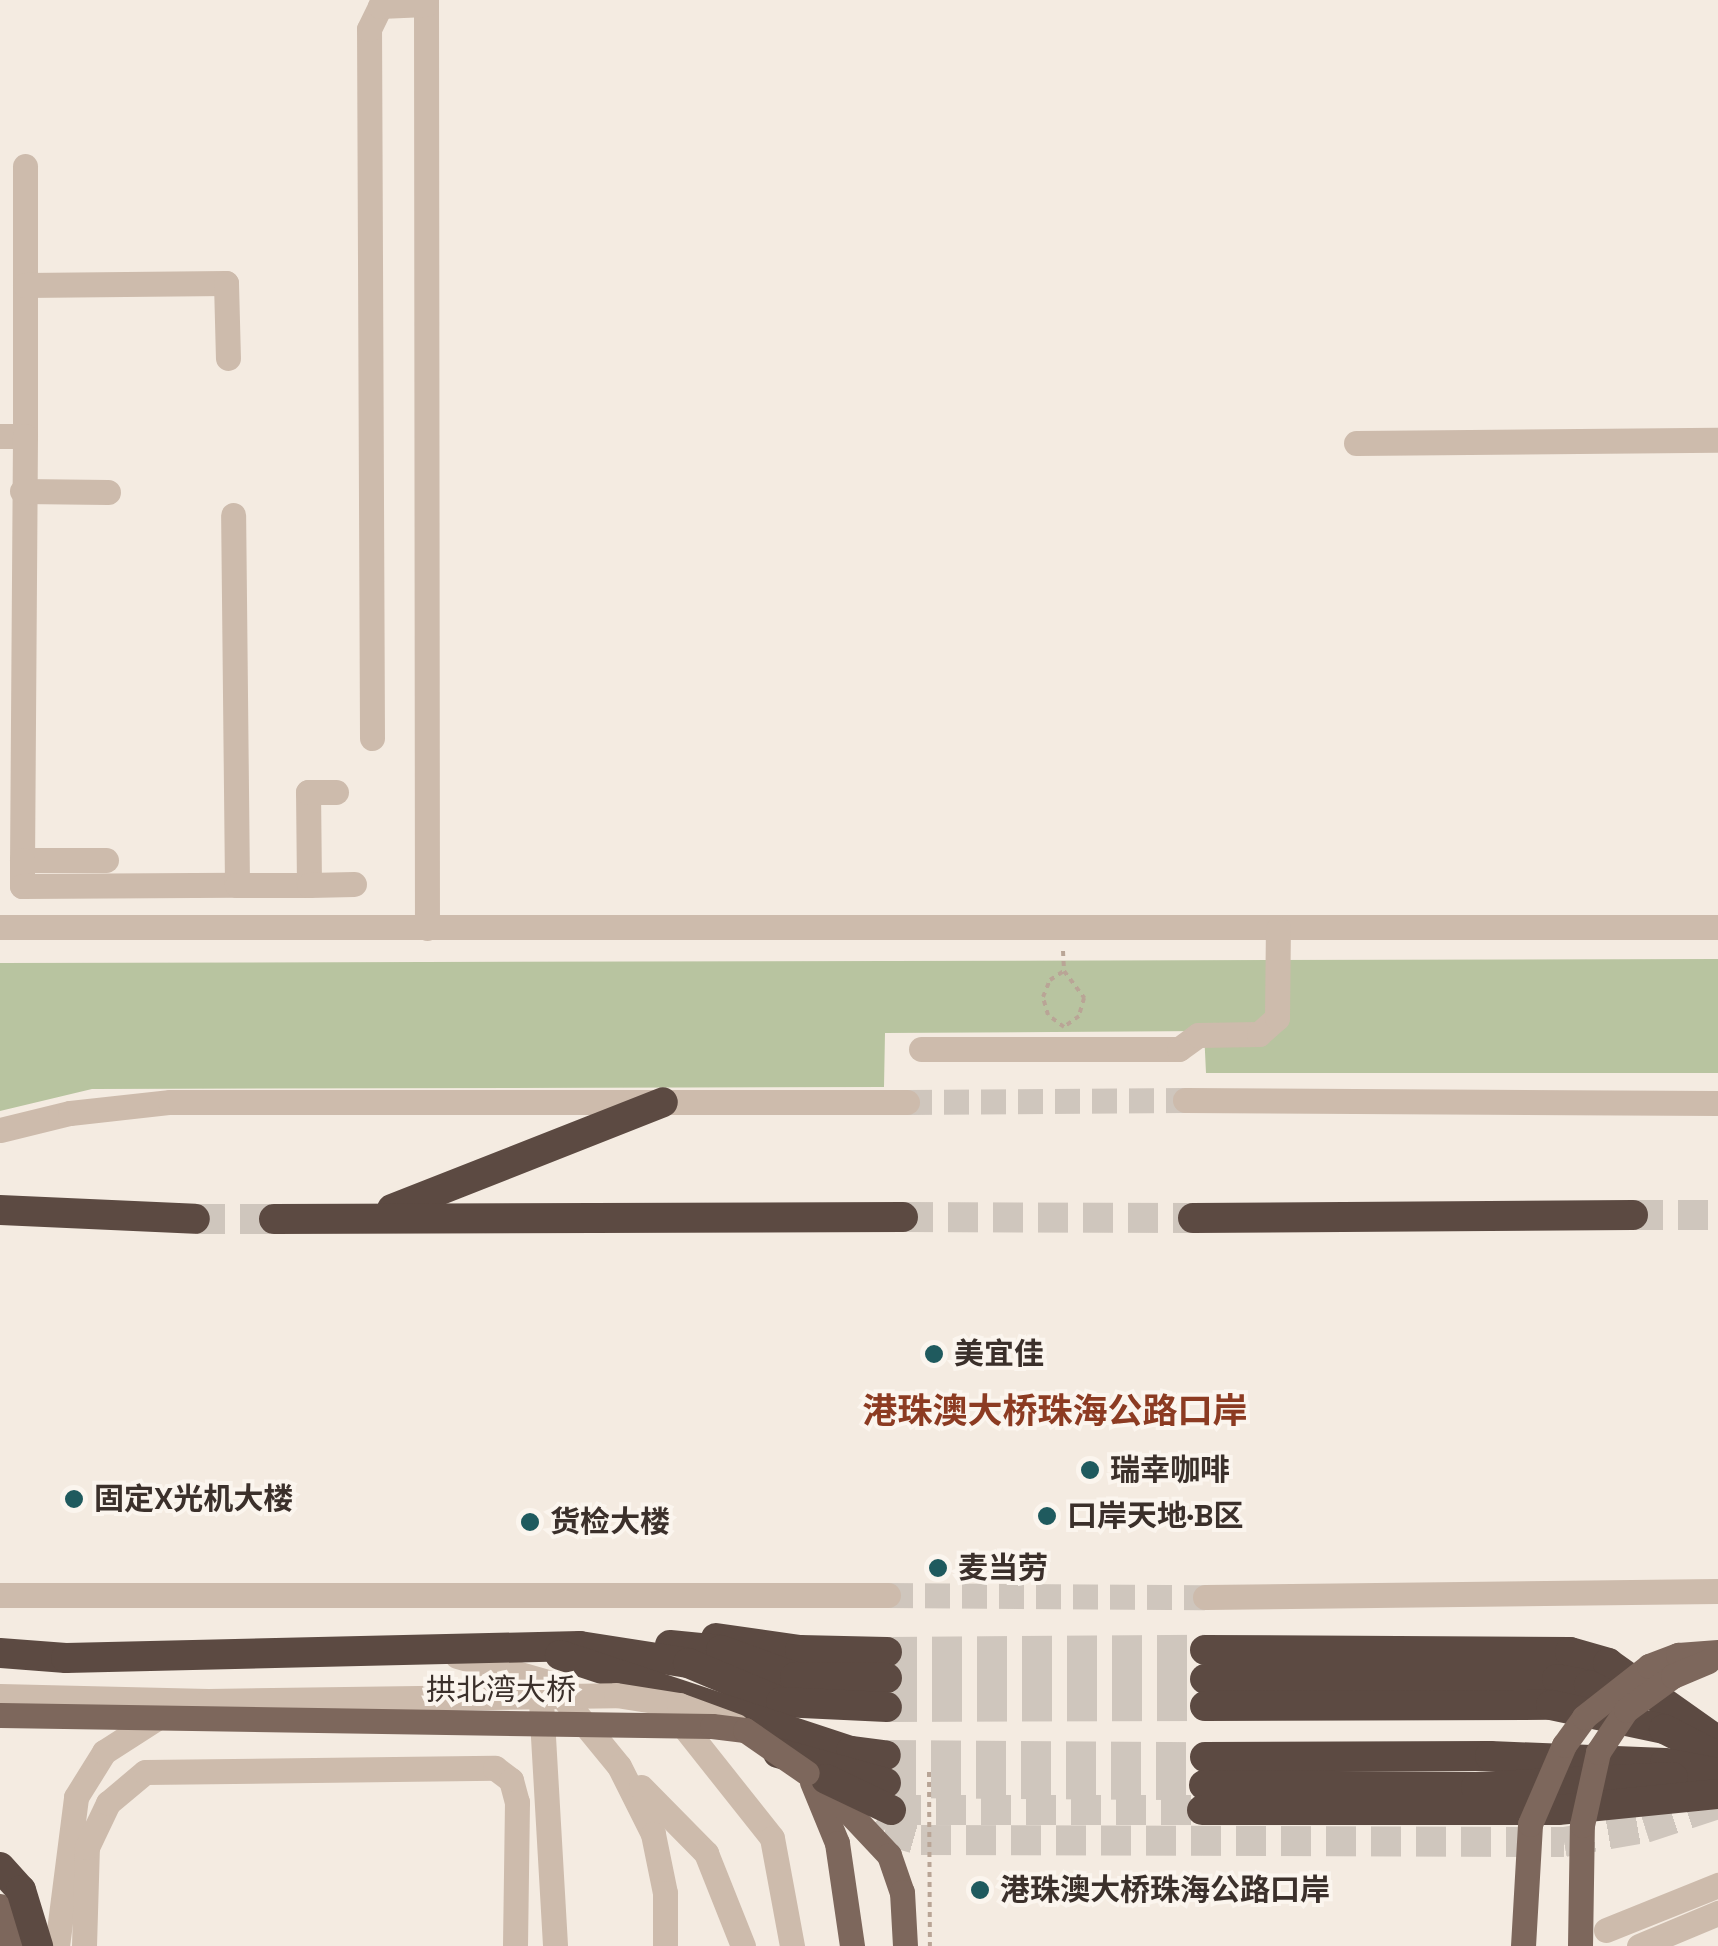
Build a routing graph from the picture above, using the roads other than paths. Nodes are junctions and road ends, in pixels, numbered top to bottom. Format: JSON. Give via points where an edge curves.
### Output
{"nodes":[{"id":1,"x":426,"y":2,"type":"edge"},
{"id":2,"x":25,"y":166,"type":"dead end"},
{"id":3,"x":25,"y":285,"type":"junction"},
{"id":4,"x":228,"y":358,"type":"dead end"},
{"id":5,"x":13,"y":436,"type":"edge"},
{"id":6,"x":1718,"y":440,"type":"edge"},
{"id":7,"x":1356,"y":443,"type":"dead end"},
{"id":8,"x":22,"y":491,"type":"junction"},
{"id":9,"x":108,"y":492,"type":"dead end"},
{"id":10,"x":234,"y":515,"type":"dead end"},
{"id":11,"x":11,"y":554,"type":"edge"},
{"id":12,"x":372,"y":738,"type":"dead end"},
{"id":13,"x":336,"y":792,"type":"dead end"},
{"id":14,"x":22,"y":860,"type":"junction"},
{"id":15,"x":106,"y":860,"type":"dead end"},
{"id":16,"x":354,"y":884,"type":"dead end"},
{"id":17,"x":236,"y":885,"type":"junction"},
{"id":18,"x":309,"y":885,"type":"junction"},
{"id":19,"x":0,"y":927,"type":"edge"},
{"id":20,"x":1718,"y":927,"type":"edge"},
{"id":21,"x":427,"y":928,"type":"junction"},
{"id":22,"x":1278,"y":928,"type":"junction"},
{"id":23,"x":922,"y":1049,"type":"dead end"},
{"id":24,"x":1185,"y":1100,"type":"tunnel mouth"},
{"id":25,"x":663,"y":1102,"type":"junction"},
{"id":26,"x":908,"y":1102,"type":"tunnel mouth"},
{"id":27,"x":1718,"y":1103,"type":"edge"},
{"id":28,"x":0,"y":1130,"type":"edge"},
{"id":29,"x":0,"y":1210,"type":"edge"},
{"id":30,"x":1633,"y":1215,"type":"tunnel mouth"},
{"id":31,"x":903,"y":1217,"type":"tunnel mouth"},
{"id":32,"x":350,"y":1218,"type":"junction"},
{"id":33,"x":1193,"y":1218,"type":"tunnel mouth"},
{"id":34,"x":196,"y":1219,"type":"tunnel mouth"},
{"id":35,"x":274,"y":1219,"type":"tunnel mouth"},
{"id":36,"x":1718,"y":1592,"type":"edge"},
{"id":37,"x":0,"y":1595,"type":"edge"},
{"id":38,"x":888,"y":1595,"type":"tunnel mouth"},
{"id":39,"x":1205,"y":1597,"type":"tunnel mouth"},
{"id":40,"x":412,"y":1646,"type":"junction"},
{"id":41,"x":0,"y":1653,"type":"edge"},
{"id":42,"x":576,"y":1653,"type":"junction"},
{"id":43,"x":1718,"y":1656,"type":"edge"},
{"id":44,"x":498,"y":1665,"type":"junction"},
{"id":45,"x":657,"y":1694,"type":"junction"},
{"id":46,"x":0,"y":1696,"type":"edge"},
{"id":47,"x":208,"y":1701,"type":"junction"},
{"id":48,"x":0,"y":1715,"type":"edge"},
{"id":49,"x":746,"y":1730,"type":"junction"},
{"id":50,"x":1718,"y":1741,"type":"edge"},
{"id":51,"x":619,"y":1766,"type":"junction"},
{"id":52,"x":807,"y":1773,"type":"junction"},
{"id":53,"x":1716,"y":1774,"type":"edge"},
{"id":54,"x":0,"y":1850,"type":"edge"},
{"id":55,"x":0,"y":1867,"type":"edge"},
{"id":56,"x":1718,"y":1885,"type":"edge"},
{"id":57,"x":10,"y":1898,"type":"edge"},
{"id":58,"x":1718,"y":1912,"type":"edge"},
{"id":59,"x":1606,"y":1930,"type":"dead end"},
{"id":60,"x":11,"y":1946,"type":"edge"},
{"id":61,"x":38,"y":1946,"type":"edge"},
{"id":62,"x":57,"y":1946,"type":"edge"},
{"id":63,"x":84,"y":1946,"type":"edge"},
{"id":64,"x":515,"y":1946,"type":"edge"},
{"id":65,"x":555,"y":1946,"type":"edge"},
{"id":66,"x":665,"y":1946,"type":"edge"},
{"id":67,"x":743,"y":1946,"type":"edge"},
{"id":68,"x":792,"y":1946,"type":"edge"},
{"id":69,"x":852,"y":1946,"type":"edge"},
{"id":70,"x":905,"y":1946,"type":"edge"},
{"id":71,"x":1523,"y":1946,"type":"edge"},
{"id":72,"x":1580,"y":1946,"type":"edge"},
{"id":73,"x":1638,"y":1946,"type":"edge"}],
"edges":[{"from":1,"to":12,"type":"street","via":[[380,6],[369,29]]},
{"from":1,"to":21,"type":"street"},
{"from":2,"to":3,"type":"street"},
{"from":3,"to":4,"type":"street","via":[[226,282]]},
{"from":3,"to":5,"type":"street"},
{"from":5,"to":8,"type":"street"},
{"from":6,"to":7,"type":"street"},
{"from":8,"to":9,"type":"street"},
{"from":8,"to":11,"type":"street"},
{"from":10,"to":17,"type":"street"},
{"from":11,"to":14,"type":"street"},
{"from":13,"to":18,"type":"street","via":[[308,792]]},
{"from":14,"to":15,"type":"street"},
{"from":14,"to":17,"type":"street","via":[[22,886]]},
{"from":16,"to":18,"type":"street"},
{"from":17,"to":18,"type":"street"},
{"from":19,"to":21,"type":"street"},
{"from":20,"to":22,"type":"street"},
{"from":21,"to":22,"type":"street"},
{"from":22,"to":23,"type":"street","via":[[1277,1018],[1259,1034],[1198,1035],[1179,1049]]},
{"from":24,"to":27,"type":"street"},
{"from":25,"to":26,"type":"street"},
{"from":25,"to":28,"type":"street","via":[[123,1106]]},
{"from":25,"to":32,"type":"highway","via":[[421,1200]]},
{"from":29,"to":34,"type":"highway"},
{"from":30,"to":33,"type":"highway"},
{"from":31,"to":32,"type":"highway"},
{"from":32,"to":35,"type":"highway"},
{"from":36,"to":39,"type":"street"},
{"from":37,"to":38,"type":"street"},
{"from":40,"to":41,"type":"highway","via":[[66,1658]]},
{"from":40,"to":42,"type":"highway","via":[[536,1645]]},
{"from":40,"to":44,"type":"street"},
{"from":42,"to":42,"type":"highway","via":[[679,1644],[720,1650],[795,1678],[887,1679],[780,1702],[688,1663]]},
{"from":42,"to":45,"type":"highway"},
{"from":42,"to":45,"type":"highway","via":[[851,1750],[888,1783],[778,1754]]},
{"from":43,"to":71,"type":"main road","bridge":true,"via":[[1678,1655],[1650,1666],[1584,1717],[1564,1745],[1530,1824]]},
{"from":43,"to":72,"type":"main road","bridge":true,"via":[[1673,1676],[1626,1710],[1598,1752],[1582,1825]]},
{"from":44,"to":51,"type":"street","via":[[551,1683],[569,1698]]},
{"from":44,"to":65,"type":"street","via":[[539,1694],[546,1719]]},
{"from":45,"to":68,"type":"street","via":[[772,1838]]},
{"from":46,"to":47,"type":"street","bridge":true},
{"from":47,"to":49,"type":"street","bridge":true,"via":[[616,1695],[679,1705]]},
{"from":47,"to":62,"type":"street","via":[[127,1732],[91,1769],[68,1821]]},
{"from":48,"to":49,"type":"main road","name":"拱北湾大桥","bridge":true,"via":[[663,1723]]},
{"from":49,"to":52,"type":"main road","bridge":true},
{"from":50,"to":53,"type":"highway","via":[[1608,1663],[1570,1652],[1205,1678],[1551,1705],[1664,1729]]},
{"from":51,"to":66,"type":"street","via":[[652,1834],[665,1892]]},
{"from":51,"to":67,"type":"street","via":[[706,1853]]},
{"from":52,"to":69,"type":"main road","via":[[837,1844]]},
{"from":52,"to":70,"type":"main road","via":[[870,1829],[889,1856],[902,1892]]},
{"from":53,"to":53,"type":"highway","via":[[1666,1763],[1490,1756],[1204,1784],[1558,1810]]},
{"from":54,"to":57,"type":"street"},
{"from":55,"to":57,"type":"highway"},
{"from":56,"to":59,"type":"street"},
{"from":57,"to":60,"type":"main road"},
{"from":57,"to":61,"type":"highway"},
{"from":58,"to":73,"type":"street"},
{"from":63,"to":64,"type":"street","via":[[88,1847],[122,1787],[156,1768],[495,1768],[505,1774],[517,1802]]}]}
